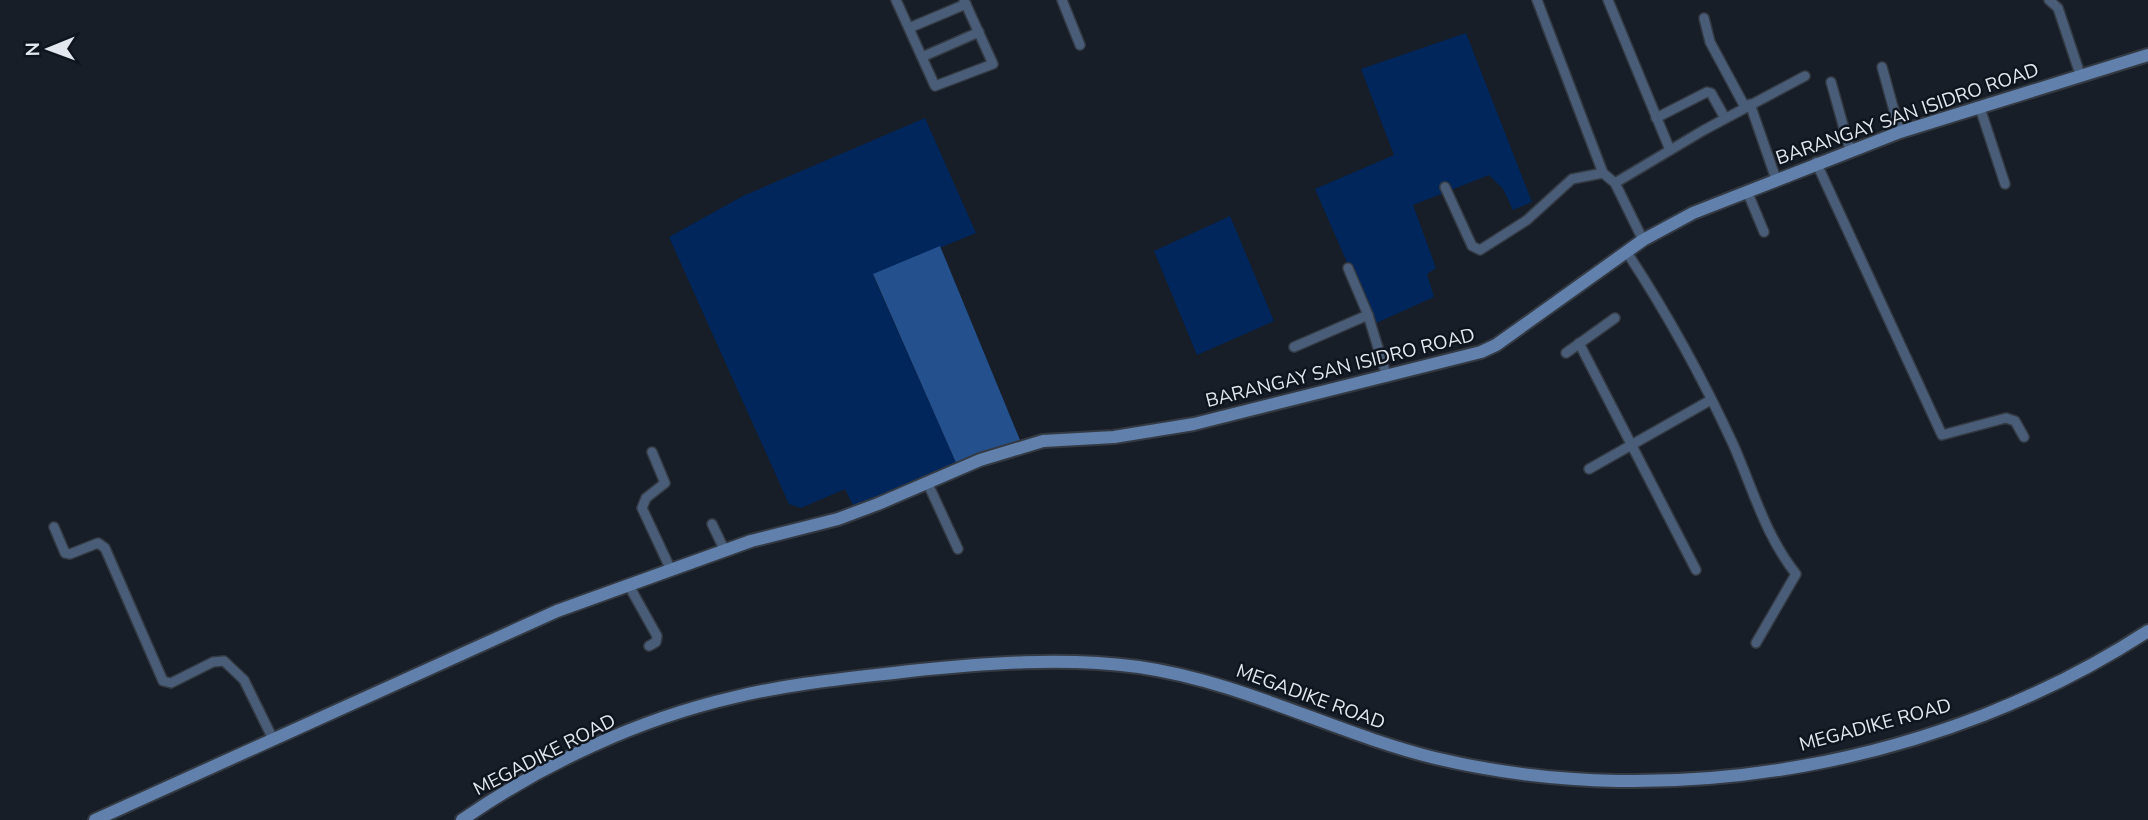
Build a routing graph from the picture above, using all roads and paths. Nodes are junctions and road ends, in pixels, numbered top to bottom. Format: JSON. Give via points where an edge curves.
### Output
{"nodes":[{"id":1,"x":896,"y":0,"type":"edge"},
{"id":2,"x":1062,"y":0,"type":"edge"},
{"id":3,"x":1537,"y":0,"type":"edge"},
{"id":4,"x":1608,"y":0,"type":"edge"},
{"id":5,"x":2049,"y":0,"type":"edge"},
{"id":6,"x":965,"y":2,"type":"edge"},
{"id":7,"x":1704,"y":18,"type":"dead end"},
{"id":8,"x":909,"y":28,"type":"junction"},
{"id":9,"x":978,"y":32,"type":"junction"},
{"id":10,"x":1080,"y":46,"type":"dead end"},
{"id":11,"x":2148,"y":55,"type":"edge"},
{"id":12,"x":922,"y":57,"type":"junction"},
{"id":13,"x":1882,"y":67,"type":"dead end"},
{"id":14,"x":2080,"y":74,"type":"junction"},
{"id":15,"x":1805,"y":76,"type":"dead end"},
{"id":16,"x":1831,"y":82,"type":"dead end"},
{"id":17,"x":1748,"y":105,"type":"junction"},
{"id":18,"x":1980,"y":108,"type":"junction"},
{"id":19,"x":1656,"y":118,"type":"junction"},
{"id":20,"x":1725,"y":118,"type":"junction"},
{"id":21,"x":1900,"y":132,"type":"junction"},
{"id":22,"x":1670,"y":150,"type":"junction"},
{"id":23,"x":1850,"y":150,"type":"junction"},
{"id":24,"x":1816,"y":162,"type":"junction"},
{"id":25,"x":1603,"y":173,"type":"junction"},
{"id":26,"x":1776,"y":179,"type":"junction"},
{"id":27,"x":1615,"y":183,"type":"junction"},
{"id":28,"x":2005,"y":184,"type":"dead end"},
{"id":29,"x":1445,"y":187,"type":"dead end"},
{"id":30,"x":1747,"y":191,"type":"junction"},
{"id":31,"x":1764,"y":232,"type":"dead end"},
{"id":32,"x":1643,"y":240,"type":"junction"},
{"id":33,"x":1626,"y":251,"type":"junction"},
{"id":34,"x":1348,"y":268,"type":"dead end"},
{"id":35,"x":1368,"y":315,"type":"junction"},
{"id":36,"x":1615,"y":318,"type":"dead end"},
{"id":37,"x":1579,"y":343,"type":"junction"},
{"id":38,"x":1294,"y":347,"type":"dead end"},
{"id":39,"x":1566,"y":353,"type":"dead end"},
{"id":40,"x":1387,"y":377,"type":"junction"},
{"id":41,"x":1709,"y":401,"type":"junction"},
{"id":42,"x":2024,"y":437,"type":"dead end"},
{"id":43,"x":1630,"y":446,"type":"junction"},
{"id":44,"x":652,"y":452,"type":"dead end"},
{"id":45,"x":1589,"y":469,"type":"dead end"},
{"id":46,"x":928,"y":484,"type":"junction"},
{"id":47,"x":712,"y":524,"type":"dead end"},
{"id":48,"x":54,"y":527,"type":"dead end"},
{"id":49,"x":958,"y":549,"type":"dead end"},
{"id":50,"x":725,"y":551,"type":"junction"},
{"id":51,"x":671,"y":570,"type":"junction"},
{"id":52,"x":1696,"y":570,"type":"dead end"},
{"id":53,"x":628,"y":584,"type":"junction"},
{"id":54,"x":2148,"y":631,"type":"edge"},
{"id":55,"x":1756,"y":643,"type":"dead end"},
{"id":56,"x":649,"y":646,"type":"dead end"},
{"id":57,"x":273,"y":739,"type":"junction"},
{"id":58,"x":95,"y":820,"type":"edge"},
{"id":59,"x":462,"y":820,"type":"edge"}],
"edges":[{"from":1,"to":8,"type":"street"},
{"from":2,"to":10,"type":"street"},
{"from":3,"to":25,"type":"street"},
{"from":4,"to":19,"type":"street"},
{"from":5,"to":14,"type":"street","via":[[2058,8]]},
{"from":6,"to":8,"type":"street"},
{"from":6,"to":9,"type":"street"},
{"from":7,"to":17,"type":"street","via":[[1710,42]]},
{"from":8,"to":12,"type":"street"},
{"from":9,"to":12,"type":"street"},
{"from":9,"to":12,"type":"street","via":[[993,64],[935,86]]},
{"from":11,"to":14,"type":"street","name":"BARANGAY SAN ISIDRO ROAD"},
{"from":13,"to":21,"type":"street"},
{"from":14,"to":18,"type":"street","name":"BARANGAY SAN ISIDRO ROAD"},
{"from":15,"to":17,"type":"street"},
{"from":16,"to":23,"type":"street"},
{"from":17,"to":20,"type":"street"},
{"from":17,"to":26,"type":"street"},
{"from":18,"to":21,"type":"street","name":"BARANGAY SAN ISIDRO ROAD"},
{"from":18,"to":28,"type":"street"},
{"from":19,"to":20,"type":"street","via":[[1707,92]]},
{"from":19,"to":22,"type":"street"},
{"from":20,"to":22,"type":"street"},
{"from":21,"to":23,"type":"street","name":"BARANGAY SAN ISIDRO ROAD"},
{"from":22,"to":27,"type":"street"},
{"from":23,"to":24,"type":"street","name":"BARANGAY SAN ISIDRO ROAD"},
{"from":24,"to":26,"type":"street","name":"BARANGAY SAN ISIDRO ROAD"},
{"from":24,"to":42,"type":"street","via":[[1942,435],[2006,418],[2015,421]]},
{"from":25,"to":27,"type":"street"},
{"from":25,"to":29,"type":"street","via":[[1572,179],[1527,220],[1480,250],[1472,246]]},
{"from":26,"to":30,"type":"street","name":"BARANGAY SAN ISIDRO ROAD"},
{"from":27,"to":32,"type":"street"},
{"from":30,"to":31,"type":"street"},
{"from":30,"to":32,"type":"street","name":"BARANGAY SAN ISIDRO ROAD"},
{"from":32,"to":33,"type":"street","name":"BARANGAY SAN ISIDRO ROAD"},
{"from":33,"to":40,"type":"street","name":"BARANGAY SAN ISIDRO ROAD","via":[[1496,345],[1465,358]]},
{"from":33,"to":41,"type":"street","via":[[1670,318]]},
{"from":34,"to":35,"type":"street"},
{"from":35,"to":38,"type":"street"},
{"from":35,"to":40,"type":"street"},
{"from":36,"to":37,"type":"street"},
{"from":37,"to":39,"type":"street"},
{"from":37,"to":43,"type":"street"},
{"from":40,"to":46,"type":"street","name":"BARANGAY SAN ISIDRO ROAD","via":[[1194,424],[1114,437],[1043,441],[980,460]]},
{"from":41,"to":43,"type":"street"},
{"from":41,"to":55,"type":"street","via":[[1771,537],[1796,574]]},
{"from":43,"to":45,"type":"street"},
{"from":43,"to":52,"type":"street"},
{"from":44,"to":51,"type":"street","via":[[665,483],[646,498],[642,508]]},
{"from":46,"to":49,"type":"street"},
{"from":46,"to":50,"type":"street","name":"BARANGAY SAN ISIDRO ROAD","via":[[838,519]]},
{"from":47,"to":50,"type":"street"},
{"from":48,"to":57,"type":"street","via":[[65,552],[71,554],[98,543],[105,548],[163,681],[171,683],[224,661],[244,680]]},
{"from":50,"to":51,"type":"street","name":"BARANGAY SAN ISIDRO ROAD"},
{"from":51,"to":53,"type":"street","name":"BARANGAY SAN ISIDRO ROAD"},
{"from":53,"to":56,"type":"street","via":[[657,636]]},
{"from":53,"to":57,"type":"street","name":"BARANGAY SAN ISIDRO ROAD","via":[[557,611]]},
{"from":54,"to":59,"type":"street","name":"MEGADIKE ROAD","via":[[2036,691],[1941,729],[1815,762],[1684,779],[1582,779],[1482,768],[1382,743],[1213,682],[1138,667],[1022,663],[869,676],[747,694],[688,709],[589,748]]},
{"from":57,"to":58,"type":"street","name":"BARANGAY SAN ISIDRO ROAD"}]}
